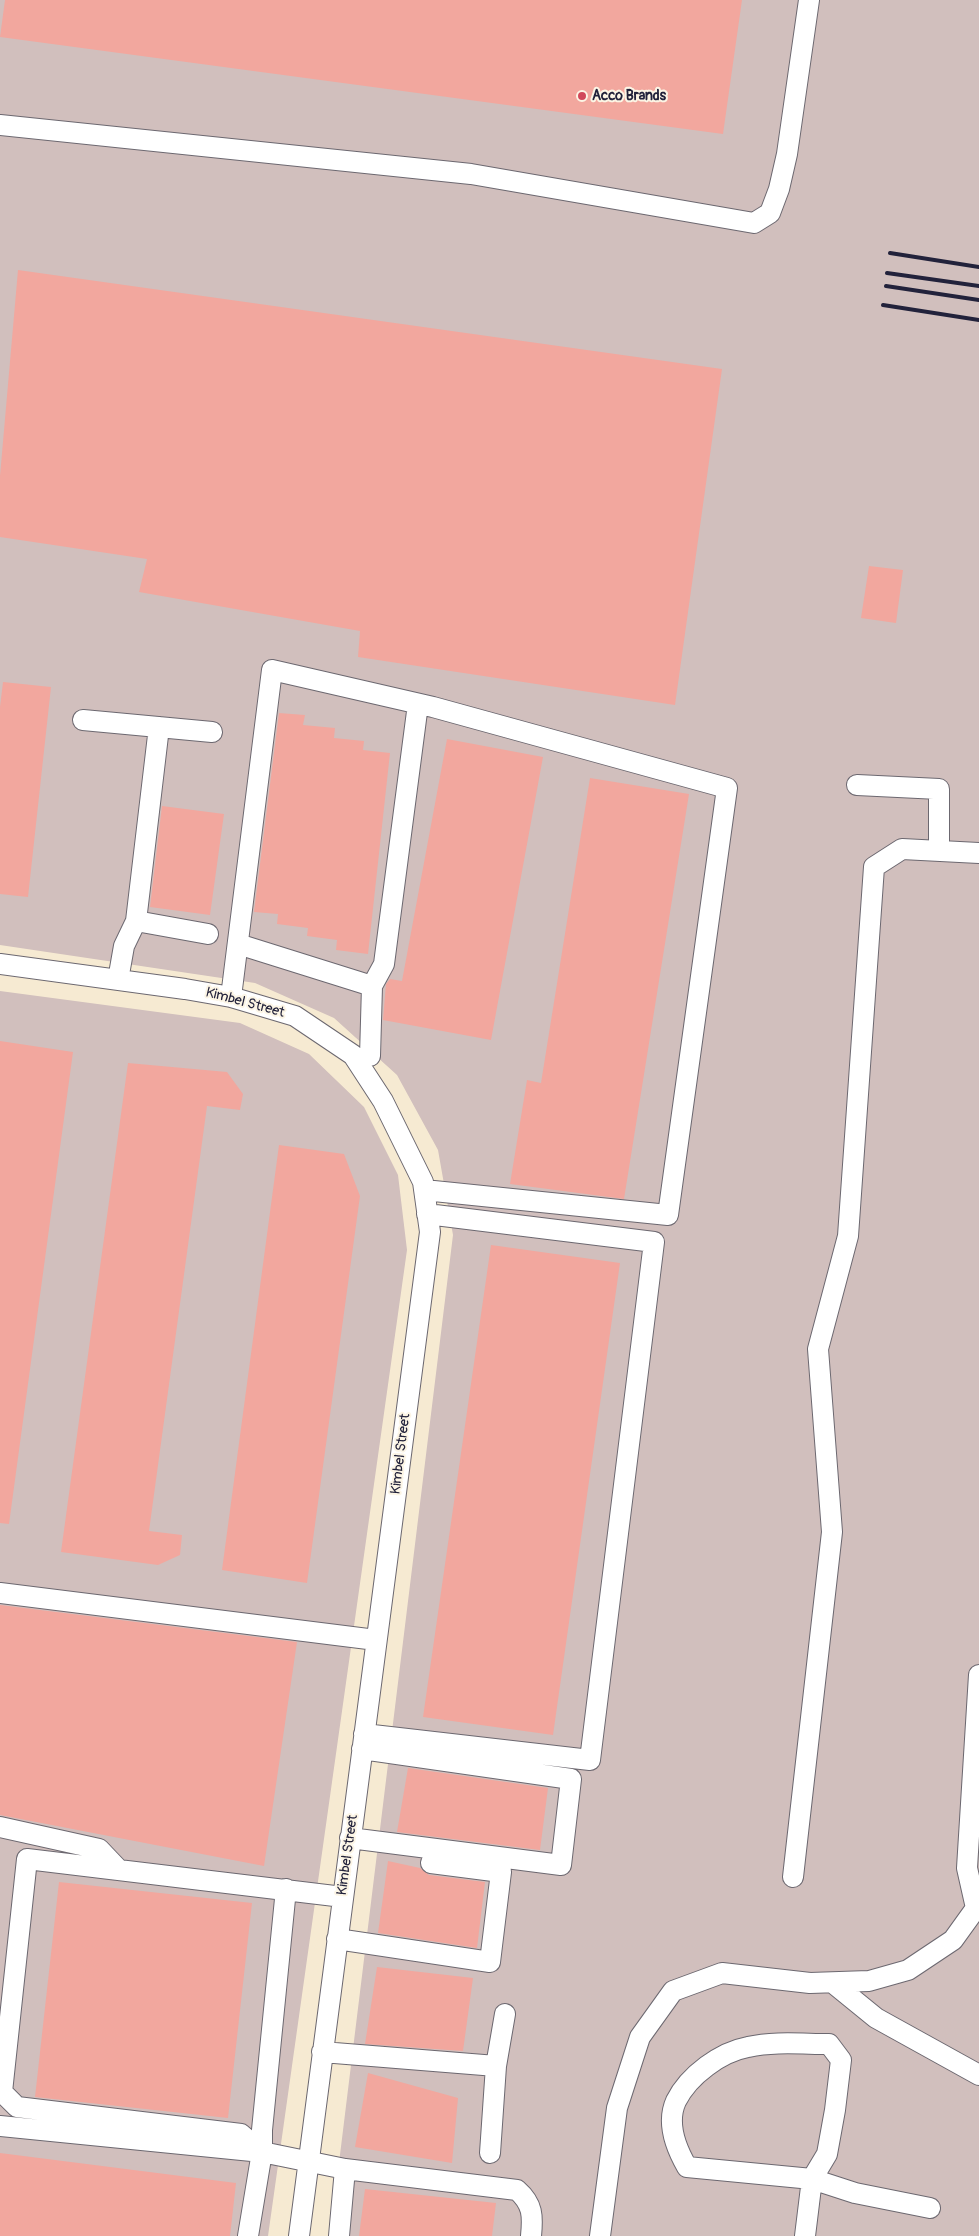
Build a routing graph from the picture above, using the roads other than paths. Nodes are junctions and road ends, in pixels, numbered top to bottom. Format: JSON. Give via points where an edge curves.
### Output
{"nodes":[{"id":1,"x":808,"y":0,"type":"edge"},
{"id":2,"x":0,"y":125,"type":"edge"},
{"id":3,"x":418,"y":704,"type":"junction"},
{"id":4,"x":83,"y":720,"type":"dead end"},
{"id":5,"x":159,"y":727,"type":"junction"},
{"id":6,"x":212,"y":732,"type":"dead end"},
{"id":7,"x":857,"y":785,"type":"dead end"},
{"id":8,"x":939,"y":850,"type":"junction"},
{"id":9,"x":979,"y":853,"type":"edge"},
{"id":10,"x":136,"y":921,"type":"junction"},
{"id":11,"x":208,"y":934,"type":"dead end"},
{"id":12,"x":238,"y":944,"type":"junction"},
{"id":13,"x":0,"y":964,"type":"edge"},
{"id":14,"x":118,"y":980,"type":"junction"},
{"id":15,"x":372,"y":986,"type":"junction"},
{"id":16,"x":231,"y":997,"type":"junction"},
{"id":17,"x":370,"y":1056,"type":"dead end"},
{"id":18,"x":424,"y":1190,"type":"junction"},
{"id":19,"x":427,"y":1214,"type":"junction"},
{"id":20,"x":0,"y":1593,"type":"edge"},
{"id":21,"x":376,"y":1640,"type":"junction"},
{"id":22,"x":979,"y":1675,"type":"edge"},
{"id":23,"x":363,"y":1741,"type":"junction"},
{"id":24,"x":0,"y":1827,"type":"edge"},
{"id":25,"x":349,"y":1845,"type":"junction"},
{"id":26,"x":119,"y":1870,"type":"junction"},
{"id":27,"x":793,"y":1877,"type":"dead end"},
{"id":28,"x":286,"y":1889,"type":"junction"},
{"id":29,"x":342,"y":1896,"type":"junction"},
{"id":30,"x":337,"y":1939,"type":"junction"},
{"id":31,"x":833,"y":1983,"type":"junction"},
{"id":32,"x":504,"y":2014,"type":"dead end"},
{"id":33,"x":322,"y":2052,"type":"junction"},
{"id":34,"x":496,"y":2066,"type":"junction"},
{"id":35,"x":979,"y":2075,"type":"edge"},
{"id":36,"x":0,"y":2126,"type":"edge"},
{"id":37,"x":262,"y":2152,"type":"junction"},
{"id":38,"x":490,"y":2153,"type":"dead end"},
{"id":39,"x":309,"y":2161,"type":"junction"},
{"id":40,"x":345,"y":2169,"type":"junction"},
{"id":41,"x":812,"y":2179,"type":"junction"},
{"id":42,"x":930,"y":2208,"type":"dead end"},
{"id":43,"x":248,"y":2236,"type":"edge"},
{"id":44,"x":299,"y":2236,"type":"edge"},
{"id":45,"x":339,"y":2236,"type":"edge"},
{"id":46,"x":531,"y":2236,"type":"edge"},
{"id":47,"x":600,"y":2236,"type":"edge"},
{"id":48,"x":805,"y":2236,"type":"edge"}],
"edges":[{"from":1,"to":2,"type":"street","via":[[787,154],[779,189],[770,213],[754,223],[471,174]]},
{"from":3,"to":12,"type":"street","via":[[272,670]]},
{"from":3,"to":15,"type":"street","via":[[384,964]]},
{"from":3,"to":18,"type":"street","via":[[727,788],[668,1216]]},
{"from":4,"to":5,"type":"street"},
{"from":5,"to":6,"type":"street"},
{"from":5,"to":10,"type":"street"},
{"from":7,"to":8,"type":"street","via":[[939,789]]},
{"from":8,"to":9,"type":"street"},
{"from":8,"to":27,"type":"street","via":[[902,849],[874,867],[848,1236],[818,1349],[832,1532]]},
{"from":10,"to":11,"type":"street"},
{"from":10,"to":14,"type":"street","via":[[124,946]]},
{"from":12,"to":15,"type":"street"},
{"from":12,"to":16,"type":"street"},
{"from":13,"to":14,"type":"street","name":"Kimbel Street"},
{"from":14,"to":16,"type":"street","name":"Kimbel Street"},
{"from":15,"to":17,"type":"street"},
{"from":16,"to":18,"type":"street","name":"Kimbel Street","via":[[296,1016],[353,1056],[383,1102]]},
{"from":18,"to":19,"type":"street","name":"Kimbel Street"},
{"from":19,"to":21,"type":"street","name":"Kimbel Street","via":[[430,1232]]},
{"from":19,"to":23,"type":"street","via":[[654,1242],[590,1760]]},
{"from":20,"to":21,"type":"street"},
{"from":21,"to":23,"type":"street","name":"Kimbel Street"},
{"from":22,"to":31,"type":"street","via":[[967,1868],[976,1908],[953,1940],[908,1970],[869,1981]]},
{"from":23,"to":25,"type":"street","name":"Kimbel Street"},
{"from":23,"to":25,"type":"street","via":[[571,1779],[561,1865]]},
{"from":24,"to":26,"type":"street","via":[[98,1849]]},
{"from":25,"to":29,"type":"street","name":"Kimbel Street"},
{"from":25,"to":30,"type":"street","via":[[501,1872],[490,1962]]},
{"from":26,"to":28,"type":"street"},
{"from":26,"to":37,"type":"street","via":[[27,1859],[2,2092],[17,2107],[241,2134]]},
{"from":28,"to":29,"type":"street"},
{"from":28,"to":37,"type":"street"},
{"from":29,"to":30,"type":"street","name":"Kimbel Street"},
{"from":30,"to":33,"type":"street","name":"Kimbel Street"},
{"from":31,"to":35,"type":"street","via":[[876,2018]]},
{"from":31,"to":47,"type":"street","via":[[810,1984],[722,1973],[673,1992],[640,2037],[617,2108]]},
{"from":32,"to":34,"type":"street"},
{"from":33,"to":34,"type":"street"},
{"from":33,"to":39,"type":"street","name":"Kimbel Street"},
{"from":34,"to":38,"type":"street"},
{"from":36,"to":37,"type":"street"},
{"from":37,"to":39,"type":"street"},
{"from":37,"to":43,"type":"street"},
{"from":39,"to":40,"type":"street"},
{"from":39,"to":44,"type":"street","name":"Kimbel Street"},
{"from":40,"to":45,"type":"street"},
{"from":40,"to":46,"type":"street","via":[[517,2190],[527,2198],[534,2214]]},
{"from":41,"to":41,"type":"street","via":[[826,2154],[835,2110],[841,2060],[829,2044],[748,2047],[716,2060],[693,2079],[676,2102],[673,2128],[677,2149],[687,2167]]},
{"from":41,"to":42,"type":"street","via":[[855,2193]]},
{"from":41,"to":48,"type":"street"}]}
